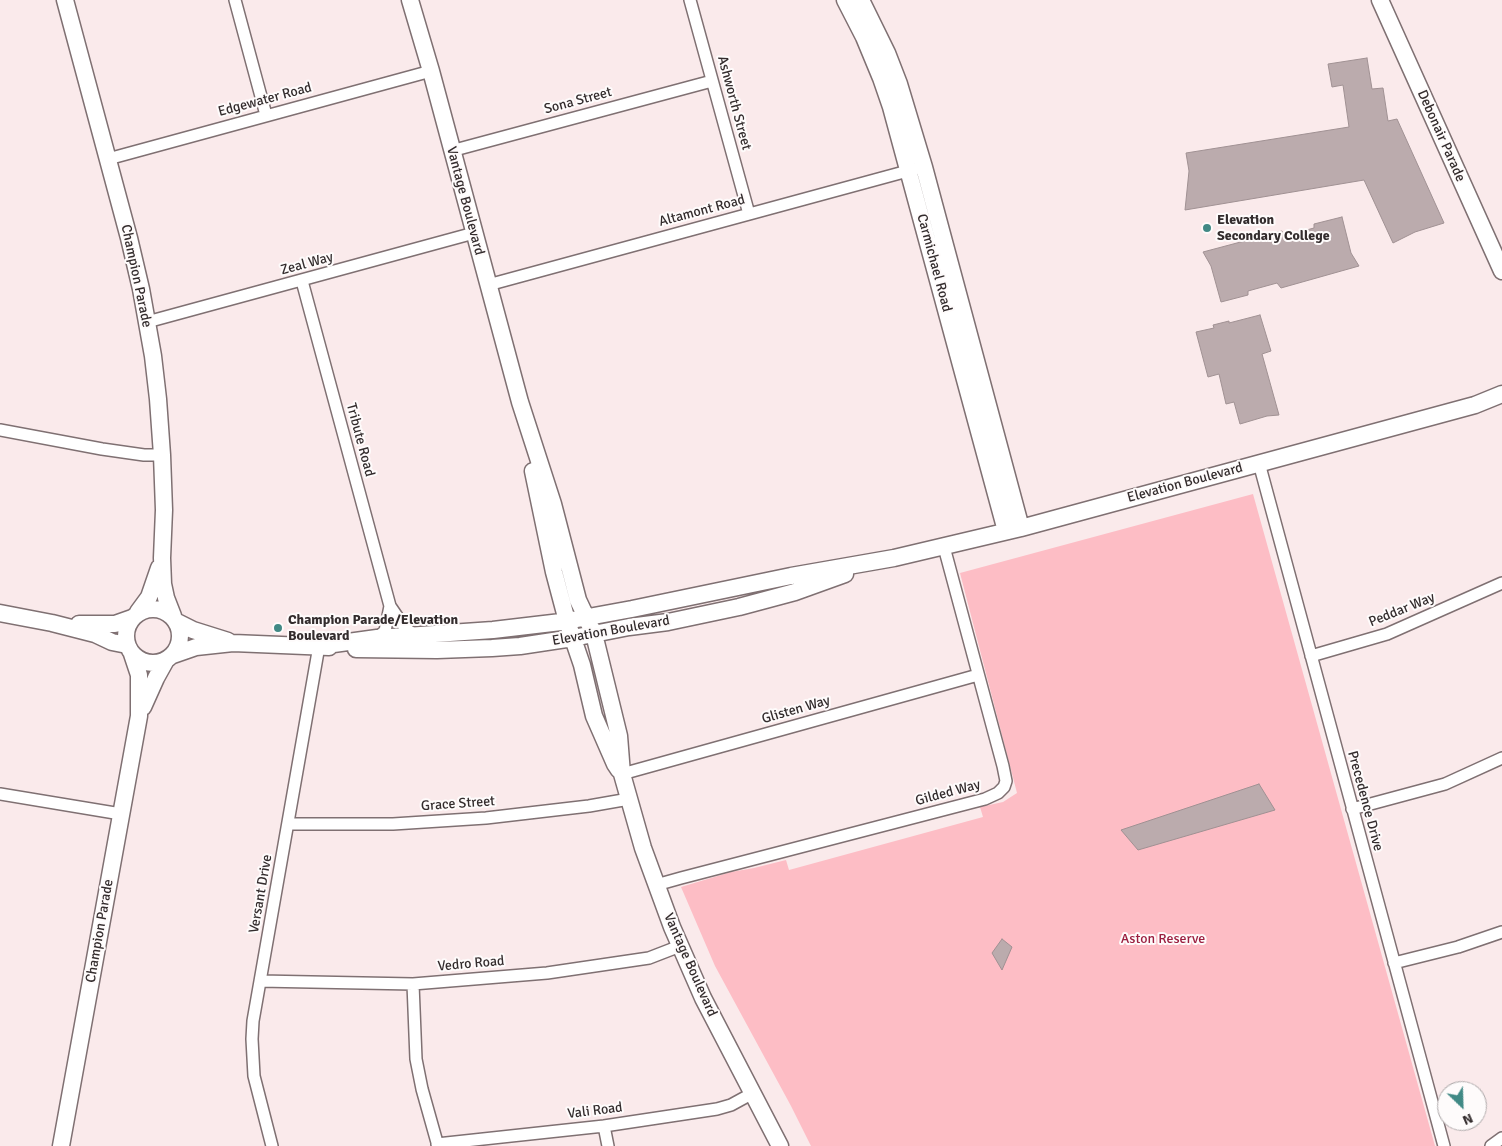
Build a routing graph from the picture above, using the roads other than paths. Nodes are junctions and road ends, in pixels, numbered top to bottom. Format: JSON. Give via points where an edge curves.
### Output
{"nodes":[{"id":1,"x":65,"y":0,"type":"edge"},
{"id":2,"x":235,"y":0,"type":"edge"},
{"id":3,"x":410,"y":0,"type":"edge"},
{"id":4,"x":690,"y":0,"type":"edge"},
{"id":5,"x":845,"y":0,"type":"edge"},
{"id":6,"x":861,"y":0,"type":"edge"},
{"id":7,"x":1380,"y":0,"type":"edge"},
{"id":8,"x":430,"y":71,"type":"junction"},
{"id":9,"x":712,"y":81,"type":"junction"},
{"id":10,"x":266,"y":115,"type":"junction"},
{"id":11,"x":452,"y":151,"type":"junction"},
{"id":12,"x":108,"y":159,"type":"junction"},
{"id":13,"x":916,"y":168,"type":"junction"},
{"id":14,"x":749,"y":214,"type":"junction"},
{"id":15,"x":474,"y":234,"type":"junction"},
{"id":16,"x":1502,"y":271,"type":"edge"},
{"id":17,"x":302,"y":280,"type":"junction"},
{"id":18,"x":488,"y":285,"type":"junction"},
{"id":19,"x":147,"y":322,"type":"junction"},
{"id":20,"x":1502,"y":394,"type":"edge"},
{"id":21,"x":1502,"y":401,"type":"edge"},
{"id":22,"x":520,"y":402,"type":"junction"},
{"id":23,"x":1475,"y":405,"type":"junction"},
{"id":24,"x":0,"y":430,"type":"edge"},
{"id":25,"x":162,"y":455,"type":"junction"},
{"id":26,"x":1259,"y":463,"type":"junction"},
{"id":27,"x":1014,"y":530,"type":"junction"},
{"id":28,"x":944,"y":547,"type":"junction"},
{"id":29,"x":162,"y":558,"type":"junction"},
{"id":30,"x":894,"y":558,"type":"junction"},
{"id":31,"x":1502,"y":583,"type":"edge"},
{"id":32,"x":390,"y":606,"type":"junction"},
{"id":33,"x":0,"y":613,"type":"edge"},
{"id":34,"x":135,"y":615,"type":"junction"},
{"id":35,"x":587,"y":617,"type":"junction"},
{"id":36,"x":175,"y":619,"type":"junction"},
{"id":37,"x":567,"y":621,"type":"junction"},
{"id":38,"x":52,"y":623,"type":"junction"},
{"id":39,"x":594,"y":634,"type":"junction"},
{"id":40,"x":415,"y":635,"type":"junction"},
{"id":41,"x":377,"y":638,"type":"junction"},
{"id":42,"x":573,"y":638,"type":"junction"},
{"id":43,"x":233,"y":642,"type":"junction"},
{"id":44,"x":319,"y":646,"type":"junction"},
{"id":45,"x":129,"y":649,"type":"junction"},
{"id":46,"x":1311,"y":656,"type":"junction"},
{"id":47,"x":169,"y":658,"type":"junction"},
{"id":48,"x":978,"y":675,"type":"junction"},
{"id":49,"x":139,"y":716,"type":"junction"},
{"id":50,"x":1502,"y":758,"type":"edge"},
{"id":51,"x":622,"y":774,"type":"junction"},
{"id":52,"x":0,"y":794,"type":"edge"},
{"id":53,"x":629,"y":799,"type":"junction"},
{"id":54,"x":1352,"y":809,"type":"junction"},
{"id":55,"x":121,"y":814,"type":"junction"},
{"id":56,"x":289,"y":824,"type":"junction"},
{"id":57,"x":656,"y":885,"type":"junction"},
{"id":58,"x":1502,"y":932,"type":"edge"},
{"id":59,"x":680,"y":946,"type":"junction"},
{"id":60,"x":1394,"y":963,"type":"junction"},
{"id":61,"x":260,"y":982,"type":"junction"},
{"id":62,"x":413,"y":984,"type":"junction"},
{"id":63,"x":753,"y":1093,"type":"junction"},
{"id":64,"x":604,"y":1126,"type":"junction"},
{"id":65,"x":1502,"y":1138,"type":"edge"},
{"id":66,"x":438,"y":1145,"type":"edge"},
{"id":67,"x":62,"y":1146,"type":"edge"},
{"id":68,"x":272,"y":1146,"type":"edge"},
{"id":69,"x":608,"y":1146,"type":"edge"},
{"id":70,"x":780,"y":1146,"type":"edge"},
{"id":71,"x":1444,"y":1146,"type":"edge"},
{"id":72,"x":1491,"y":1146,"type":"edge"}],
"edges":[{"from":1,"to":12,"type":"street","name":"Champion Parade"},
{"from":2,"to":10,"type":"street"},
{"from":3,"to":8,"type":"street","name":"Vantage Boulevard"},
{"from":4,"to":9,"type":"street","name":"Ashworth Street"},
{"from":5,"to":13,"type":"street","name":"Carmichael Road","via":[[864,37]]},
{"from":6,"to":13,"type":"street","name":"Carmichael Road","via":[[899,84]]},
{"from":7,"to":16,"type":"street","name":"Debonair Parade"},
{"from":8,"to":10,"type":"street","name":"Edgewater Road"},
{"from":8,"to":11,"type":"street","name":"Vantage Boulevard"},
{"from":9,"to":11,"type":"street","name":"Sona Street"},
{"from":9,"to":14,"type":"street","name":"Ashworth Street"},
{"from":10,"to":12,"type":"street","name":"Edgewater Road"},
{"from":11,"to":15,"type":"street","name":"Vantage Boulevard"},
{"from":12,"to":19,"type":"street","name":"Champion Parade"},
{"from":13,"to":14,"type":"street","name":"Altamont Road"},
{"from":13,"to":27,"type":"street","name":"Carmichael Road"},
{"from":14,"to":18,"type":"street","name":"Altamont Road"},
{"from":15,"to":17,"type":"street","name":"Zeal Way"},
{"from":15,"to":18,"type":"street","name":"Vantage Boulevard"},
{"from":17,"to":19,"type":"street","name":"Zeal Way"},
{"from":17,"to":32,"type":"street","name":"Tribute Road"},
{"from":18,"to":22,"type":"street","name":"Vantage Boulevard"},
{"from":19,"to":25,"type":"street","name":"Champion Parade"},
{"from":20,"to":23,"type":"street","name":"Elevation Boulevard"},
{"from":21,"to":23,"type":"street","name":"Elevation Boulevard"},
{"from":22,"to":35,"type":"street","name":"Vantage Boulevard","via":[[553,504],[578,600]]},
{"from":22,"to":37,"type":"street","name":"Vantage Boulevard","via":[[550,555]]},
{"from":23,"to":26,"type":"street","name":"Elevation Boulevard"},
{"from":24,"to":25,"type":"street","via":[[102,449]]},
{"from":25,"to":29,"type":"street","name":"Champion Parade"},
{"from":26,"to":27,"type":"street","name":"Elevation Boulevard"},
{"from":26,"to":46,"type":"street","name":"Precedence Drive"},
{"from":27,"to":28,"type":"street","name":"Elevation Boulevard"},
{"from":28,"to":30,"type":"street","name":"Elevation Boulevard"},
{"from":28,"to":48,"type":"street","name":"Gilded Way"},
{"from":29,"to":34,"type":"street","name":"Champion Parade","via":[[149,597]]},
{"from":29,"to":36,"type":"street","name":"Champion Parade","via":[[165,591]]},
{"from":30,"to":35,"type":"street","name":"Elevation Boulevard"},
{"from":30,"to":39,"type":"street","name":"Elevation Boulevard","via":[[811,587],[748,604]]},
{"from":31,"to":46,"type":"street","name":"Peddar Way","via":[[1387,634]]},
{"from":32,"to":40,"type":"street","via":[[405,628]]},
{"from":32,"to":41,"type":"street","via":[[385,631]]},
{"from":33,"to":38,"type":"street"},
{"from":34,"to":36,"type":"street","via":[[156,608]]},
{"from":34,"to":38,"type":"street","via":[[115,624]]},
{"from":34,"to":45,"type":"street","via":[[125,636]]},
{"from":35,"to":37,"type":"street","name":"Elevation Boulevard"},
{"from":35,"to":39,"type":"street","name":"Vantage Boulevard"},
{"from":36,"to":43,"type":"street","name":"Elevation Boulevard","via":[[193,630]]},
{"from":36,"to":47,"type":"street","via":[[180,639],[178,648]]},
{"from":37,"to":40,"type":"street","name":"Elevation Boulevard"},
{"from":37,"to":42,"type":"street","name":"Vantage Boulevard"},
{"from":38,"to":45,"type":"street","via":[[95,634]]},
{"from":39,"to":42,"type":"street","name":"Elevation Boulevard"},
{"from":39,"to":51,"type":"street","name":"Vantage Boulevard","via":[[617,728]]},
{"from":40,"to":41,"type":"street","name":"Elevation Boulevard"},
{"from":41,"to":44,"type":"street","name":"Elevation Boulevard"},
{"from":42,"to":44,"type":"street","name":"Elevation Boulevard","via":[[492,648]]},
{"from":42,"to":51,"type":"street","name":"Vantage Boulevard","via":[[594,716]]},
{"from":43,"to":44,"type":"street","name":"Elevation Boulevard"},
{"from":43,"to":47,"type":"street","name":"Elevation Boulevard","via":[[196,647]]},
{"from":44,"to":56,"type":"street","name":"Versant Drive"},
{"from":45,"to":47,"type":"street","via":[[139,660],[148,663]]},
{"from":45,"to":49,"type":"street","name":"Champion Parade","via":[[140,675]]},
{"from":46,"to":54,"type":"street","name":"Precedence Drive"},
{"from":47,"to":49,"type":"street","name":"Champion Parade"},
{"from":48,"to":51,"type":"street","name":"Glisten Way"},
{"from":48,"to":57,"type":"street","name":"Gilded Way","via":[[1005,773],[1006,782],[998,793]]},
{"from":49,"to":55,"type":"street","name":"Champion Parade"},
{"from":50,"to":54,"type":"street","via":[[1445,784]]},
{"from":51,"to":53,"type":"street","name":"Vantage Boulevard"},
{"from":52,"to":55,"type":"street"},
{"from":53,"to":56,"type":"street","name":"Grace Street","via":[[476,819],[392,824]]},
{"from":53,"to":57,"type":"street","name":"Vantage Boulevard"},
{"from":54,"to":60,"type":"street","name":"Precedence Drive"},
{"from":55,"to":67,"type":"street","name":"Champion Parade"},
{"from":56,"to":61,"type":"street","name":"Versant Drive"},
{"from":57,"to":59,"type":"street","name":"Vantage Boulevard"},
{"from":58,"to":60,"type":"street"},
{"from":59,"to":62,"type":"street","name":"Vedro Road","via":[[636,961],[547,973]]},
{"from":59,"to":63,"type":"street","name":"Vantage Boulevard","via":[[703,998]]},
{"from":60,"to":71,"type":"street","name":"Precedence Drive"},
{"from":61,"to":62,"type":"street","name":"Vedro Road"},
{"from":61,"to":68,"type":"street","name":"Versant Drive","via":[[253,1021],[252,1060]]},
{"from":62,"to":66,"type":"street","via":[[418,1075]]},
{"from":63,"to":64,"type":"street","name":"Vali Road","via":[[717,1109]]},
{"from":63,"to":70,"type":"street","name":"Vantage Boulevard"},
{"from":64,"to":66,"type":"street","name":"Vali Road"},
{"from":64,"to":69,"type":"street"},
{"from":65,"to":72,"type":"street"}]}
